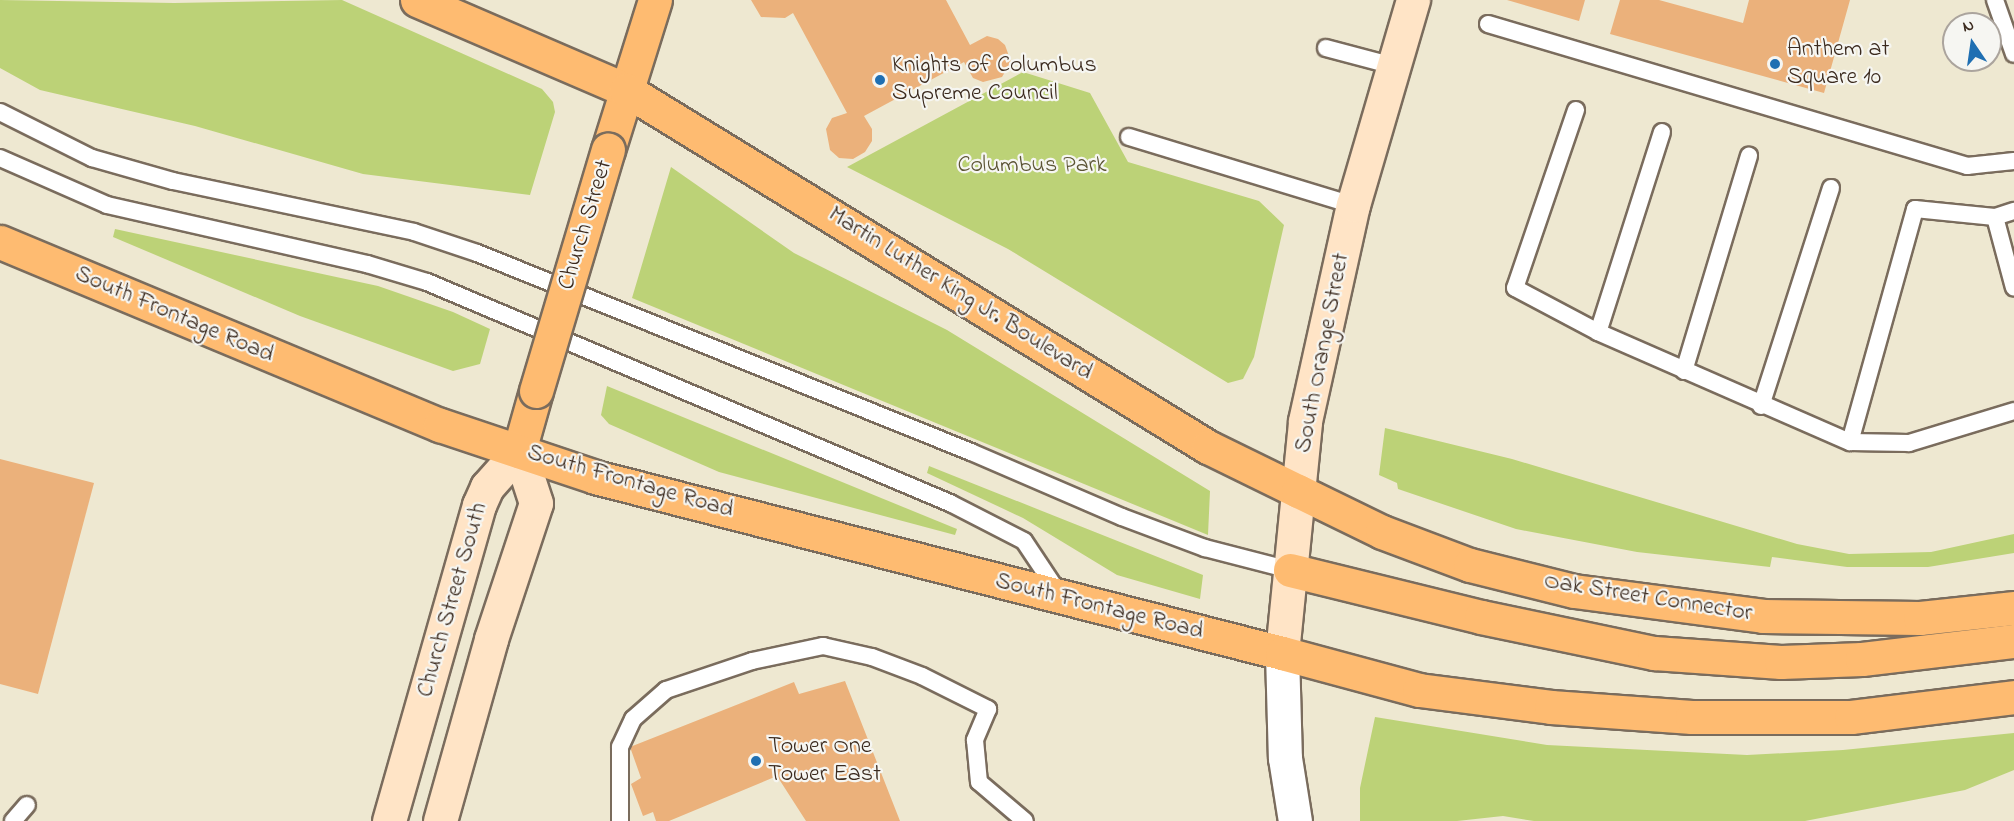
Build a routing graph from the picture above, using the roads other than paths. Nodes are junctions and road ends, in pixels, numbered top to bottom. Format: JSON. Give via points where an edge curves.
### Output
{"nodes":[{"id":1,"x":417,"y":0,"type":"edge"},
{"id":2,"x":655,"y":0,"type":"edge"},
{"id":3,"x":1413,"y":0,"type":"edge"},
{"id":4,"x":1995,"y":0,"type":"edge"},
{"id":5,"x":1488,"y":24,"type":"dead end"},
{"id":6,"x":1326,"y":48,"type":"dead end"},
{"id":7,"x":2014,"y":54,"type":"edge"},
{"id":8,"x":1394,"y":66,"type":"junction"},
{"id":9,"x":626,"y":90,"type":"junction"},
{"id":10,"x":1576,"y":110,"type":"dead end"},
{"id":11,"x":0,"y":112,"type":"edge"},
{"id":12,"x":1662,"y":132,"type":"dead end"},
{"id":13,"x":1129,"y":137,"type":"dead end"},
{"id":14,"x":1749,"y":156,"type":"dead end"},
{"id":15,"x":0,"y":158,"type":"edge"},
{"id":16,"x":2014,"y":161,"type":"edge"},
{"id":17,"x":1831,"y":188,"type":"dead end"},
{"id":18,"x":1353,"y":205,"type":"junction"},
{"id":19,"x":2014,"y":212,"type":"edge"},
{"id":20,"x":1995,"y":218,"type":"junction"},
{"id":21,"x":0,"y":242,"type":"edge"},
{"id":22,"x":2014,"y":288,"type":"edge"},
{"id":23,"x":1598,"y":332,"type":"junction"},
{"id":24,"x":1684,"y":371,"type":"junction"},
{"id":25,"x":1761,"y":406,"type":"junction"},
{"id":26,"x":2014,"y":411,"type":"edge"},
{"id":27,"x":1850,"y":442,"type":"junction"},
{"id":28,"x":519,"y":451,"type":"junction"},
{"id":29,"x":1298,"y":491,"type":"junction"},
{"id":30,"x":1290,"y":570,"type":"junction"},
{"id":31,"x":1063,"y":598,"type":"junction"},
{"id":32,"x":2014,"y":608,"type":"edge"},
{"id":33,"x":2014,"y":641,"type":"edge"},
{"id":34,"x":1282,"y":653,"type":"junction"},
{"id":35,"x":2014,"y":697,"type":"edge"},
{"id":36,"x":27,"y":805,"type":"dead end"},
{"id":37,"x":13,"y":821,"type":"edge"},
{"id":38,"x":389,"y":821,"type":"edge"},
{"id":39,"x":440,"y":821,"type":"edge"},
{"id":40,"x":620,"y":821,"type":"edge"},
{"id":41,"x":1025,"y":821,"type":"edge"},
{"id":42,"x":1295,"y":821,"type":"edge"}],
"edges":[{"from":1,"to":9,"type":"main road","name":"Martin Luther King Jr. Boulevard"},
{"from":2,"to":9,"type":"main road","name":"Church Street"},
{"from":3,"to":8,"type":"main road","name":"South Orange Street"},
{"from":4,"to":7,"type":"lane"},
{"from":5,"to":16,"type":"lane","via":[[1967,166]]},
{"from":6,"to":8,"type":"lane"},
{"from":8,"to":18,"type":"main road","name":"South Orange Street"},
{"from":9,"to":28,"type":"main road","name":"Church Street","bridge":true},
{"from":9,"to":29,"type":"main road","name":"Martin Luther King Jr. Boulevard","via":[[1208,447]]},
{"from":10,"to":23,"type":"lane","via":[[1515,288]]},
{"from":11,"to":30,"type":"lane","via":[[112,164],[173,181],[414,232],[477,253],[972,452],[1122,517],[1205,548]]},
{"from":12,"to":23,"type":"lane"},
{"from":13,"to":18,"type":"lane"},
{"from":14,"to":24,"type":"lane"},
{"from":15,"to":31,"type":"lane","via":[[107,205],[367,264],[428,282],[950,503],[1024,541]]},
{"from":17,"to":25,"type":"lane"},
{"from":18,"to":29,"type":"main road","name":"South Orange Street","via":[[1305,421]]},
{"from":19,"to":20,"type":"lane"},
{"from":20,"to":22,"type":"lane"},
{"from":20,"to":27,"type":"lane","via":[[1915,209]]},
{"from":21,"to":28,"type":"main road","name":"South Frontage Road","via":[[440,425]]},
{"from":23,"to":24,"type":"lane"},
{"from":24,"to":25,"type":"lane"},
{"from":25,"to":27,"type":"lane"},
{"from":26,"to":27,"type":"lane","via":[[1909,443]]},
{"from":28,"to":31,"type":"main road","name":"South Frontage Road","via":[[595,477]]},
{"from":28,"to":38,"type":"main road","name":"Church Street South","via":[[487,487],[478,505]]},
{"from":28,"to":39,"type":"main road","name":"Church Street South","via":[[536,503],[490,639]]},
{"from":29,"to":30,"type":"main road","name":"South Orange Street"},
{"from":29,"to":32,"type":"main road","name":"Oak Street Connector","via":[[1382,532],[1470,565],[1574,591],[1763,616],[1920,618]]},
{"from":30,"to":33,"type":"main road","via":[[1481,617],[1654,653],[1781,662],[1872,658]]},
{"from":30,"to":34,"type":"main road","name":"South Orange Street"},
{"from":31,"to":34,"type":"main road","name":"South Frontage Road"},
{"from":34,"to":35,"type":"main road","name":"South Frontage Road","via":[[1419,690],[1551,707],[1692,717],[1851,717]]},
{"from":34,"to":42,"type":"street","name":"South Orange Street","via":[[1285,758]]},
{"from":36,"to":37,"type":"lane"},
{"from":40,"to":41,"type":"lane","via":[[620,747],[633,719],[666,690],[752,661],[823,646],[872,657],[922,676],[988,709],[975,740],[978,782]]}]}
